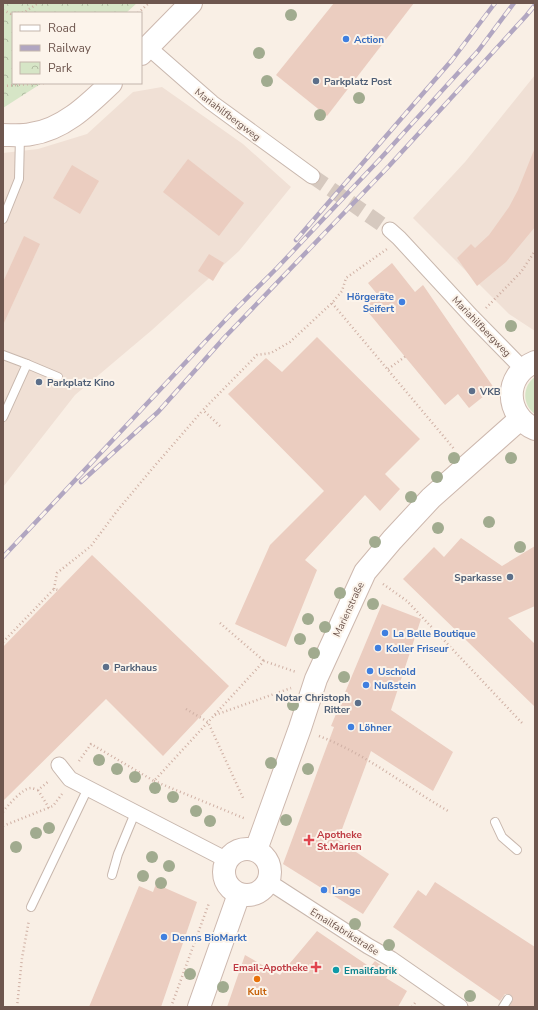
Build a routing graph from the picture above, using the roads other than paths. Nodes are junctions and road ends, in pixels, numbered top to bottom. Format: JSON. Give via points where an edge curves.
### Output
{"nodes":[{"id":1,"x":191,"y":3,"type":"edge"},
{"id":2,"x":145,"y":51,"type":"edge"},
{"id":3,"x":110,"y":84,"type":"edge"},
{"id":4,"x":11,"y":135,"type":"edge"},
{"id":5,"x":312,"y":176,"type":"tunnel mouth"},
{"id":6,"x":3,"y":219,"type":"edge"},
{"id":7,"x":395,"y":234,"type":"tunnel mouth"},
{"id":8,"x":3,"y":355,"type":"edge"},
{"id":9,"x":27,"y":364,"type":"junction"},
{"id":10,"x":529,"y":366,"type":"edge"},
{"id":11,"x":58,"y":377,"type":"dead end"},
{"id":12,"x":3,"y":417,"type":"edge"},
{"id":13,"x":527,"y":424,"type":"edge"},
{"id":14,"x":59,"y":764,"type":"dead end"},
{"id":15,"x":88,"y":788,"type":"junction"},
{"id":16,"x":135,"y":813,"type":"junction"},
{"id":17,"x":495,"y":822,"type":"dead end"},
{"id":18,"x":256,"y":850,"type":"junction"},
{"id":19,"x":517,"y":850,"type":"dead end"},
{"id":20,"x":227,"y":860,"type":"junction"},
{"id":21,"x":112,"y":875,"type":"dead end"},
{"id":22,"x":269,"y":882,"type":"junction"},
{"id":23,"x":239,"y":894,"type":"junction"},
{"id":24,"x":31,"y":907,"type":"road end"},
{"id":25,"x":508,"y":999,"type":"dead end"},
{"id":26,"x":199,"y":1007,"type":"edge"},
{"id":27,"x":460,"y":1007,"type":"edge"},
{"id":28,"x":503,"y":1007,"type":"edge"}],
"edges":[{"from":1,"to":2,"type":"street"},
{"from":2,"to":5,"type":"street","name":"Mariahilfbergweg"},
{"from":3,"to":4,"type":"street","via":[[88,105],[54,128],[32,134]]},
{"from":4,"to":6,"type":"lane","via":[[19,178]]},
{"from":7,"to":10,"type":"street","name":"Mariahilfbergweg","via":[[472,317]]},
{"from":8,"to":9,"type":"lane"},
{"from":9,"to":11,"type":"lane"},
{"from":9,"to":12,"type":"lane"},
{"from":10,"to":13,"type":"street","via":[[516,378],[512,388],[514,410]]},
{"from":13,"to":18,"type":"street","name":"Marienstraße","via":[[468,465],[431,498],[365,572],[316,679]]},
{"from":14,"to":15,"type":"street","via":[[68,784]]},
{"from":15,"to":16,"type":"street"},
{"from":15,"to":24,"type":"lane"},
{"from":16,"to":20,"type":"street"},
{"from":16,"to":21,"type":"lane"},
{"from":17,"to":19,"type":"lane","via":[[502,837]]},
{"from":18,"to":20,"type":"street","via":[[250,848],[237,851]]},
{"from":18,"to":22,"type":"street","via":[[268,860],[271,875]]},
{"from":20,"to":23,"type":"street","via":[[224,876],[232,890]]},
{"from":22,"to":23,"type":"street","via":[[265,888],[253,895]]},
{"from":22,"to":27,"type":"street","name":"Emailfabrikstraße","via":[[368,946],[392,958]]},
{"from":23,"to":26,"type":"street"},
{"from":25,"to":28,"type":"lane"}]}
